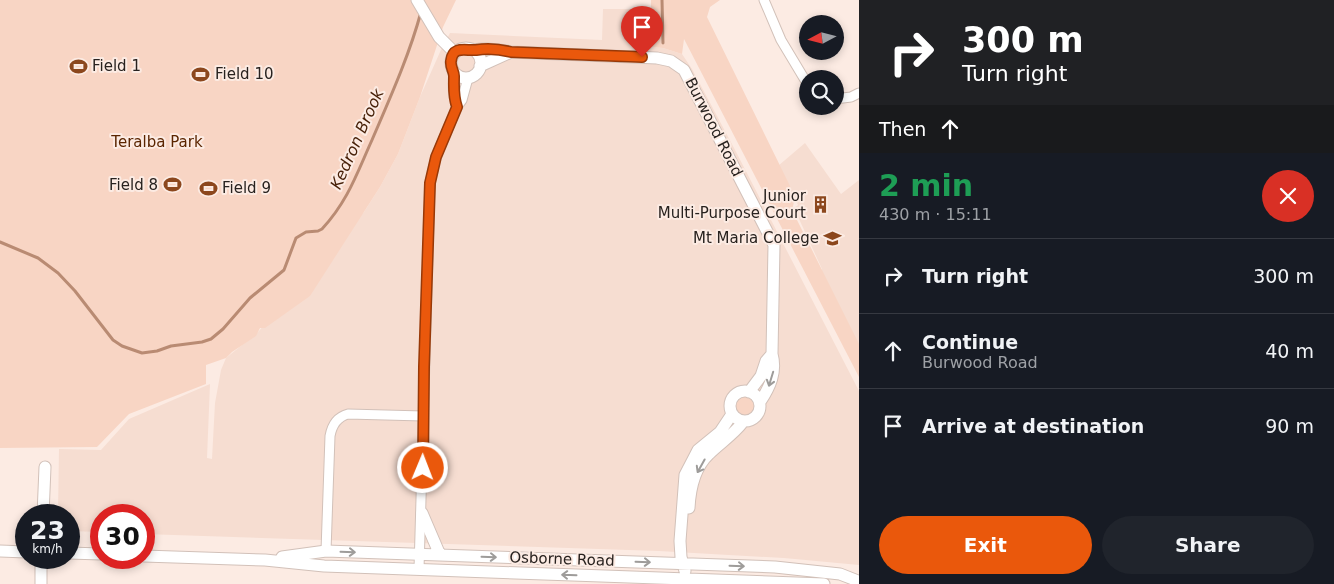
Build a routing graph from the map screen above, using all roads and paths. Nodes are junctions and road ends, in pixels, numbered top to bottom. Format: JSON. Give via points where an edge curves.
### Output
{"nodes":[{"id":1,"x":417,"y":0,"type":"edge"},
{"id":2,"x":764,"y":0,"type":"edge"},
{"id":3,"x":473,"y":50,"type":"junction"},
{"id":4,"x":455,"y":52,"type":"junction"},
{"id":5,"x":511,"y":52,"type":"junction"},
{"id":6,"x":480,"y":66,"type":"junction"},
{"id":7,"x":799,"y":70,"type":"edge"},
{"id":8,"x":455,"y":74,"type":"junction"},
{"id":9,"x":468,"y":78,"type":"junction"},
{"id":10,"x":859,"y":93,"type":"edge"},
{"id":11,"x":844,"y":97,"type":"edge"},
{"id":12,"x":457,"y":107,"type":"junction"},
{"id":13,"x":772,"y":354,"type":"junction"},
{"id":14,"x":749,"y":392,"type":"junction"},
{"id":15,"x":760,"y":402,"type":"junction"},
{"id":16,"x":732,"y":414,"type":"junction"},
{"id":17,"x":423,"y":416,"type":"junction"},
{"id":18,"x":743,"y":422,"type":"junction"},
{"id":19,"x":45,"y":467,"type":"dead end"},
{"id":20,"x":43,"y":504,"type":"edge"},
{"id":21,"x":422,"y":513,"type":"junction"},
{"id":22,"x":0,"y":551,"type":"edge"},
{"id":23,"x":326,"y":551,"type":"junction"},
{"id":24,"x":15,"y":552,"type":"edge"},
{"id":25,"x":420,"y":554,"type":"junction"},
{"id":26,"x":440,"y":555,"type":"junction"},
{"id":27,"x":155,"y":556,"type":"edge"},
{"id":28,"x":265,"y":560,"type":"junction"},
{"id":29,"x":685,"y":564,"type":"junction"},
{"id":30,"x":41,"y":569,"type":"edge"},
{"id":31,"x":420,"y":570,"type":"junction"},
{"id":32,"x":859,"y":581,"type":"edge"},
{"id":33,"x":688,"y":582,"type":"edge"},
{"id":34,"x":41,"y":584,"type":"edge"},
{"id":35,"x":824,"y":584,"type":"edge"},
{"id":36,"x":842,"y":584,"type":"edge"}],
"edges":[{"from":1,"to":4,"type":"street","via":[[439,37]]},
{"from":2,"to":7,"type":"street","via":[[781,40]]},
{"from":3,"to":4,"type":"street","via":[[463,48]]},
{"from":3,"to":5,"type":"street","name":"Burwood Road","via":[[483,48]]},
{"from":3,"to":6,"type":"street","via":[[479,57]]},
{"from":4,"to":8,"type":"street","via":[[451,61]]},
{"from":5,"to":6,"type":"street"},
{"from":5,"to":13,"type":"street","name":"Burwood Road","via":[[665,59],[684,70],[774,245]]},
{"from":6,"to":9,"type":"street","via":[[476,74]]},
{"from":8,"to":9,"type":"street"},
{"from":8,"to":12,"type":"street"},
{"from":9,"to":12,"type":"street"},
{"from":10,"to":11,"type":"street"},
{"from":12,"to":17,"type":"street","via":[[436,157],[430,183]]},
{"from":13,"to":14,"type":"street","name":"Burwood Road"},
{"from":13,"to":15,"type":"street","name":"Burwood Road","one_way":true,"via":[[773,374]]},
{"from":14,"to":15,"type":"street"},
{"from":14,"to":16,"type":"street","via":[[740,392],[733,397]]},
{"from":15,"to":18,"type":"street","via":[[757,416]]},
{"from":16,"to":18,"type":"street"},
{"from":16,"to":29,"type":"street","via":[[720,432],[698,450],[685,475],[680,541]]},
{"from":17,"to":21,"type":"street"},
{"from":17,"to":23,"type":"street","via":[[348,414],[334,423],[330,436]]},
{"from":18,"to":29,"type":"street","one_way":true,"via":[[708,454],[698,468],[690,498]]},
{"from":19,"to":20,"type":"street"},
{"from":21,"to":25,"type":"street"},
{"from":21,"to":26,"type":"street"},
{"from":22,"to":24,"type":"street"},
{"from":23,"to":25,"type":"street","name":"Osborne Road","one_way":true},
{"from":23,"to":28,"type":"street","name":"Osborne Road"},
{"from":25,"to":26,"type":"street","name":"Osborne Road"},
{"from":25,"to":31,"type":"street"},
{"from":26,"to":29,"type":"street","name":"Osborne Road","one_way":true},
{"from":27,"to":28,"type":"street","name":"Osborne Road"},
{"from":28,"to":31,"type":"street","name":"Osborne Road"},
{"from":29,"to":32,"type":"street","name":"Osborne Road","one_way":true,"via":[[798,569],[840,574]]},
{"from":29,"to":33,"type":"street"},
{"from":30,"to":34,"type":"street"},
{"from":33,"to":31,"type":"street","name":"Osborne Road","one_way":true},
{"from":32,"to":36,"type":"street","name":"Osborne Road"},
{"from":33,"to":35,"type":"street","name":"Osborne Road"}]}
